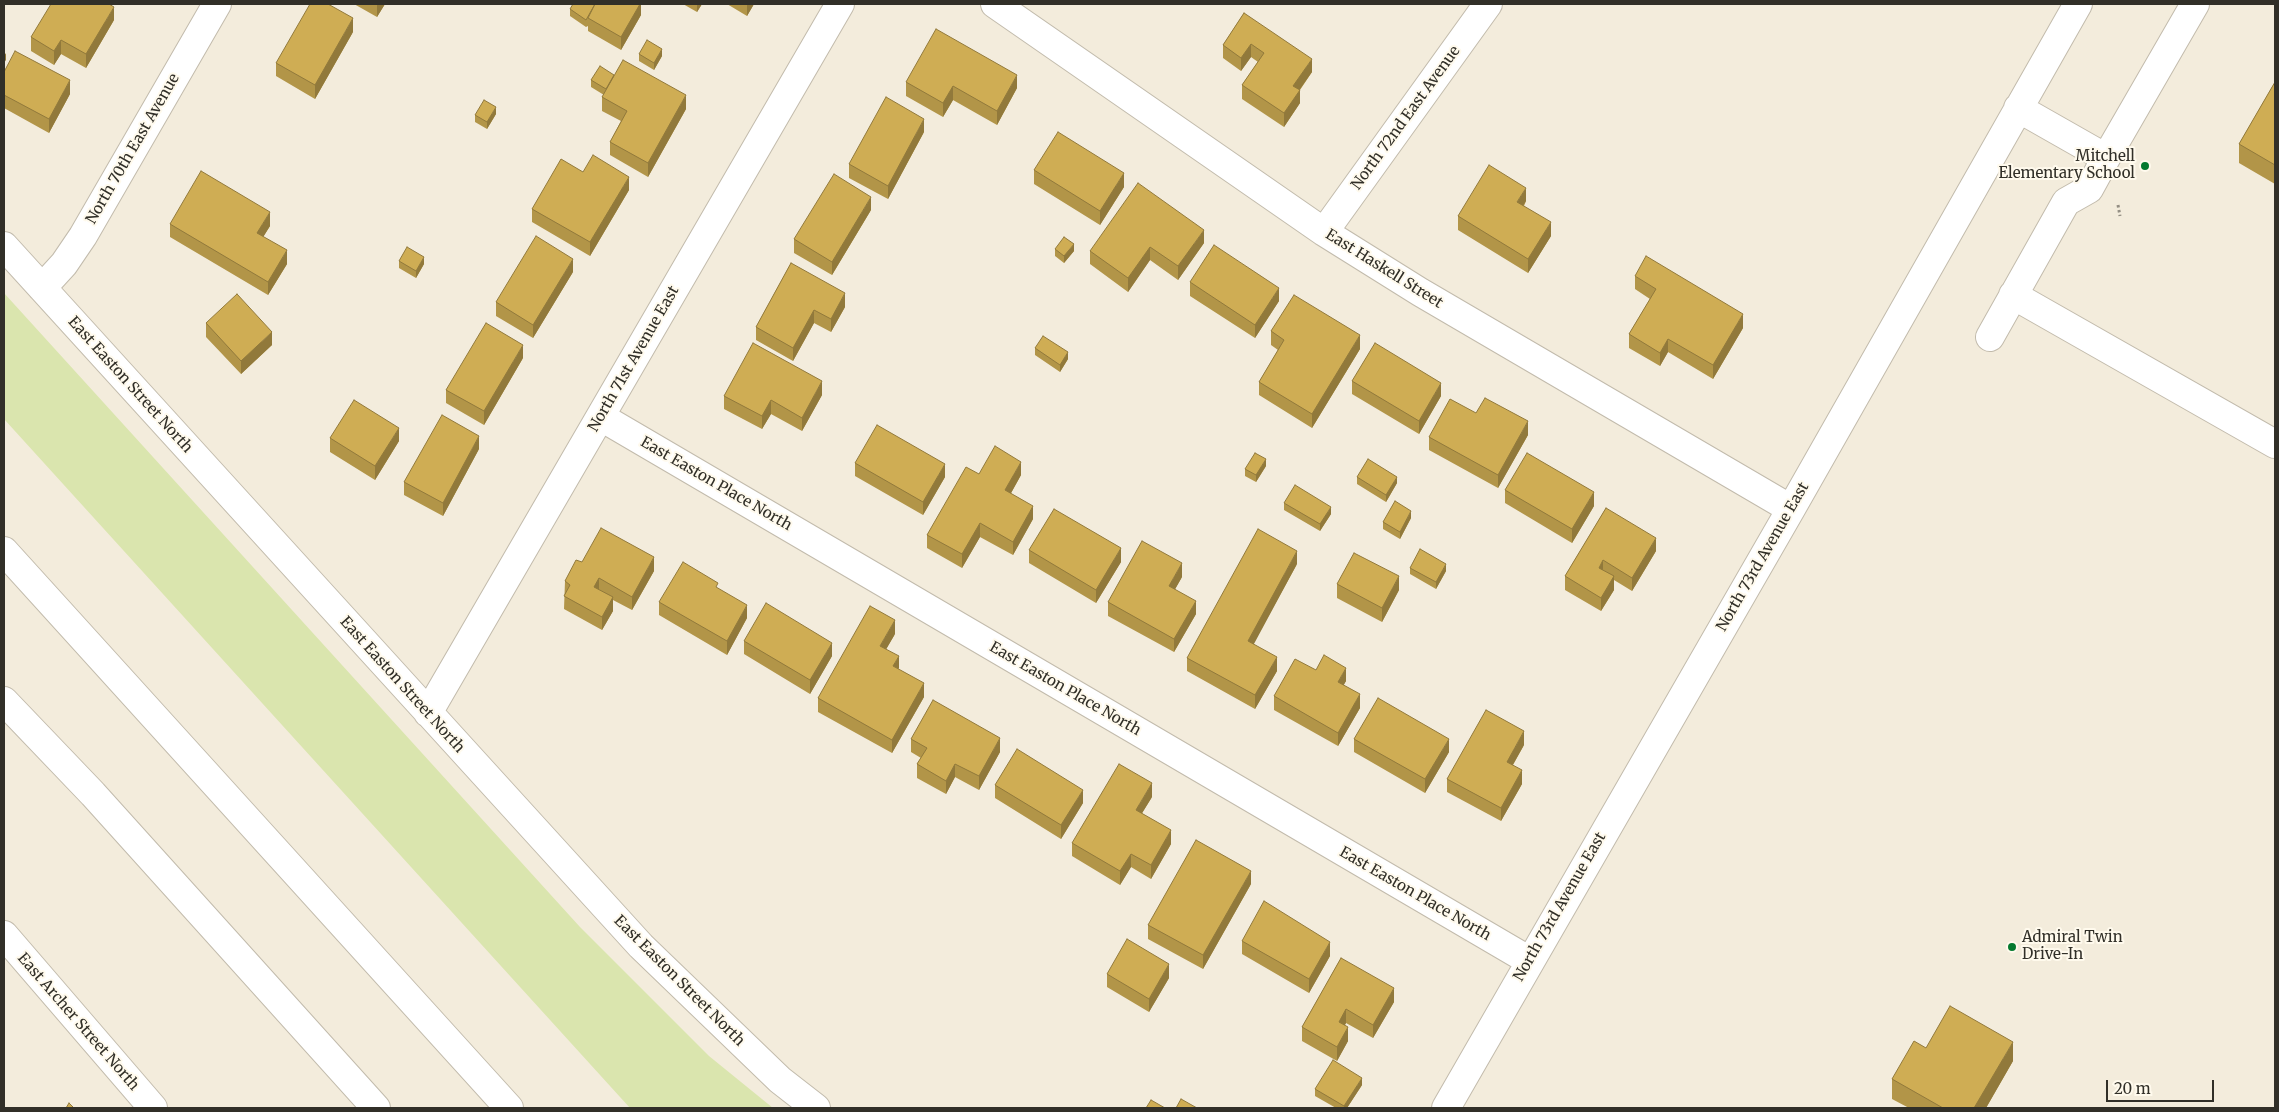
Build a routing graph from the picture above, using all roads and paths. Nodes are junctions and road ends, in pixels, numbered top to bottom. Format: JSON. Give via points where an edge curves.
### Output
{"nodes":[{"id":1,"x":217,"y":4,"type":"edge"},
{"id":2,"x":840,"y":4,"type":"edge"},
{"id":3,"x":994,"y":4,"type":"edge"},
{"id":4,"x":1488,"y":4,"type":"edge"},
{"id":5,"x":2078,"y":4,"type":"edge"},
{"id":6,"x":2194,"y":4,"type":"edge"},
{"id":7,"x":2018,"y":108,"type":"junction"},
{"id":8,"x":2106,"y":158,"type":"junction"},
{"id":9,"x":2118,"y":205,"type":"dead end"},
{"id":10,"x":2120,"y":216,"type":"dead end"},
{"id":11,"x":1324,"y":232,"type":"junction"},
{"id":12,"x":4,"y":246,"type":"edge"},
{"id":13,"x":42,"y":288,"type":"junction"},
{"id":14,"x":2013,"y":295,"type":"junction"},
{"id":15,"x":1990,"y":337,"type":"dead end"},
{"id":16,"x":601,"y":417,"type":"junction"},
{"id":17,"x":2275,"y":444,"type":"edge"},
{"id":18,"x":1791,"y":509,"type":"junction"},
{"id":19,"x":4,"y":551,"type":"edge"},
{"id":20,"x":4,"y":701,"type":"edge"},
{"id":21,"x":428,"y":714,"type":"junction"},
{"id":22,"x":4,"y":935,"type":"edge"},
{"id":23,"x":1530,"y":961,"type":"junction"},
{"id":24,"x":153,"y":1108,"type":"edge"},
{"id":25,"x":376,"y":1108,"type":"edge"},
{"id":26,"x":509,"y":1108,"type":"edge"},
{"id":27,"x":816,"y":1108,"type":"edge"},
{"id":28,"x":1446,"y":1108,"type":"edge"}],
"edges":[{"from":1,"to":13,"type":"main road","name":"North 70th East Avenue","via":[[83,236]]},
{"from":2,"to":16,"type":"main road","name":"North 71st Avenue East"},
{"from":3,"to":11,"type":"main road","name":"East Haskell Street"},
{"from":4,"to":11,"type":"main road","name":"North 72nd East Avenue"},
{"from":5,"to":7,"type":"main road","name":"North 73rd Avenue East"},
{"from":6,"to":8,"type":"main road"},
{"from":7,"to":8,"type":"main road"},
{"from":7,"to":18,"type":"main road","name":"North 73rd Avenue East"},
{"from":8,"to":14,"type":"main road","via":[[2089,189],[2066,202]]},
{"from":9,"to":10,"type":"path"},
{"from":11,"to":18,"type":"main road","name":"East Haskell Street","via":[[1420,292]]},
{"from":12,"to":13,"type":"main road","name":"East Easton Street North"},
{"from":13,"to":21,"type":"main road","name":"East Easton Street North"},
{"from":14,"to":15,"type":"main road"},
{"from":14,"to":17,"type":"main road"},
{"from":16,"to":21,"type":"main road","name":"North 71st Avenue East"},
{"from":16,"to":23,"type":"main road","name":"East Easton Place North"},
{"from":18,"to":23,"type":"main road","name":"North 73rd Avenue East"},
{"from":19,"to":26,"type":"main road"},
{"from":20,"to":25,"type":"main road","via":[[93,794]]},
{"from":21,"to":27,"type":"main road","name":"East Easton Street North","via":[[641,946],[780,1080]]},
{"from":22,"to":24,"type":"main road","name":"East Archer Street North"},
{"from":23,"to":28,"type":"main road","name":"North 73rd Avenue East"}]}
